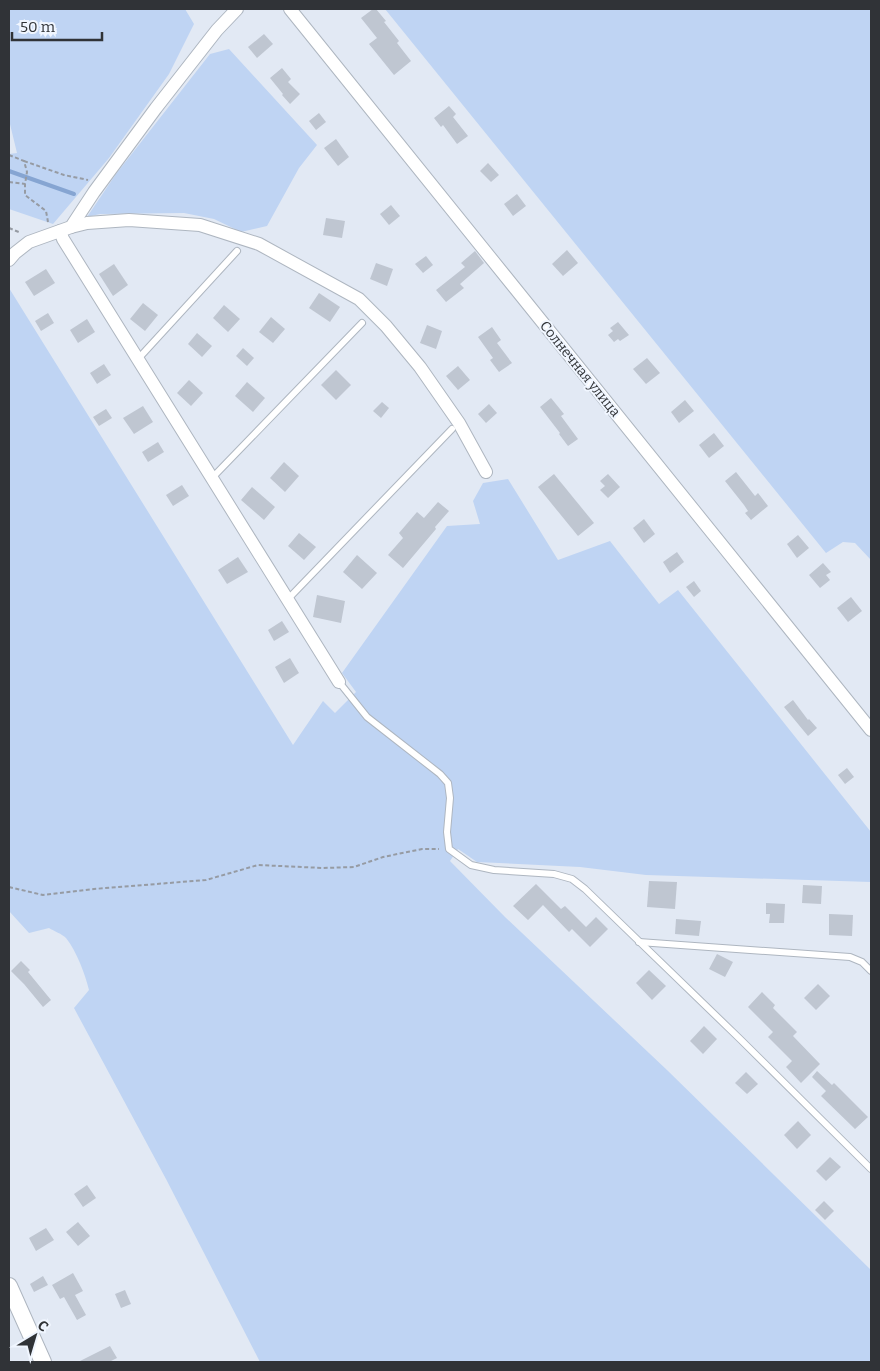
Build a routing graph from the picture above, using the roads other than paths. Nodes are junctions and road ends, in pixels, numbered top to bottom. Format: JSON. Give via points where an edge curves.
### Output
{"nodes":[{"id":1,"x":237,"y":9,"type":"edge"},
{"id":2,"x":290,"y":9,"type":"edge"},
{"id":3,"x":61,"y":231,"type":"junction"},
{"id":4,"x":237,"y":251,"type":"dead end"},
{"id":5,"x":9,"y":260,"type":"edge"},
{"id":6,"x":362,"y":323,"type":"dead end"},
{"id":7,"x":138,"y":359,"type":"junction"},
{"id":8,"x":452,"y":429,"type":"dead end"},
{"id":9,"x":486,"y":472,"type":"dead end"},
{"id":10,"x":212,"y":478,"type":"junction"},
{"id":11,"x":288,"y":599,"type":"junction"},
{"id":12,"x":340,"y":682,"type":"joint"},
{"id":13,"x":871,"y":730,"type":"edge"},
{"id":14,"x":639,"y":942,"type":"junction"},
{"id":15,"x":871,"y":972,"type":"edge"},
{"id":16,"x":871,"y":1169,"type":"edge"},
{"id":17,"x":9,"y":1286,"type":"edge"},
{"id":18,"x":43,"y":1362,"type":"edge"}],
"edges":[{"from":1,"to":3,"type":"street","via":[[217,30]]},
{"from":2,"to":13,"type":"street","name":"Солнечная улица"},
{"from":3,"to":5,"type":"street","via":[[29,242]]},
{"from":3,"to":7,"type":"street"},
{"from":3,"to":9,"type":"street","via":[[87,223],[129,220],[200,225],[259,244],[359,299],[420,367],[459,423]]},
{"from":4,"to":7,"type":"lane"},
{"from":6,"to":10,"type":"lane"},
{"from":7,"to":10,"type":"street"},
{"from":8,"to":11,"type":"lane"},
{"from":10,"to":11,"type":"street"},
{"from":11,"to":12,"type":"street"},
{"from":12,"to":14,"type":"lane","via":[[367,717],[448,783],[449,849],[471,865],[572,879]]},
{"from":14,"to":15,"type":"lane","via":[[850,956]]},
{"from":14,"to":16,"type":"lane"},
{"from":17,"to":18,"type":"street"}]}
